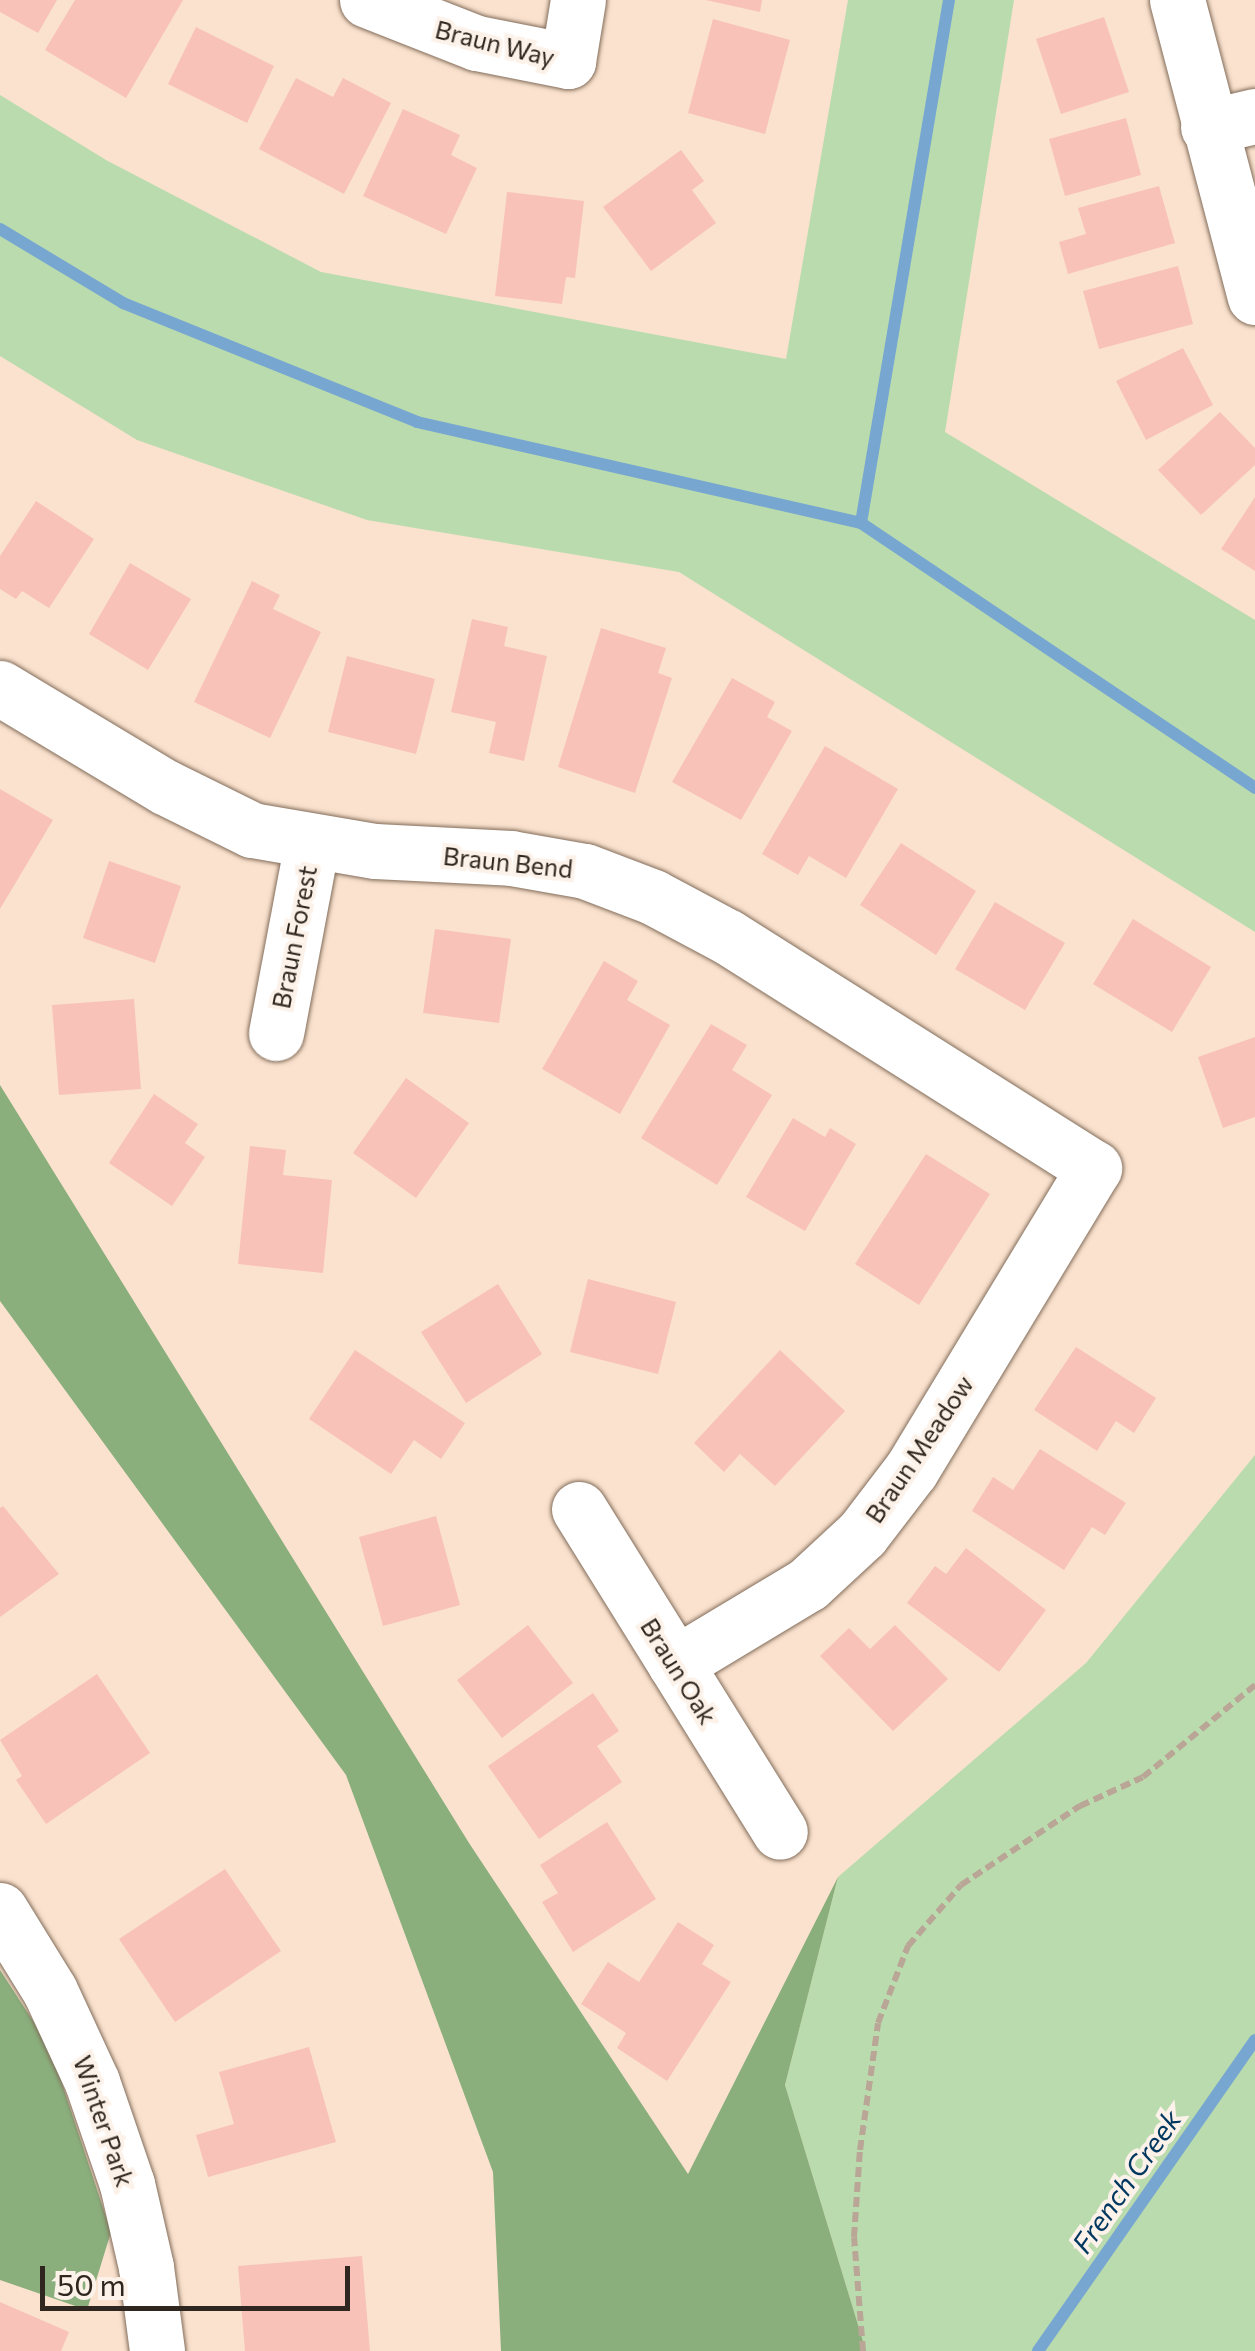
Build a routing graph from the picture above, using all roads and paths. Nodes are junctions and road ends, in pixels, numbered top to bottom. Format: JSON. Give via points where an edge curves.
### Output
{"nodes":[{"id":1,"x":366,"y":0,"type":"edge"},
{"id":2,"x":578,"y":0,"type":"edge"},
{"id":3,"x":1177,"y":0,"type":"edge"},
{"id":4,"x":1231,"y":122,"type":"edge"},
{"id":5,"x":1255,"y":298,"type":"edge"},
{"id":6,"x":0,"y":688,"type":"edge"},
{"id":7,"x":312,"y":842,"type":"junction"},
{"id":8,"x":276,"y":1032,"type":"dead end"},
{"id":9,"x":1094,"y":1168,"type":"joint"},
{"id":10,"x":579,"y":1509,"type":"dead end"},
{"id":11,"x":675,"y":1664,"type":"junction"},
{"id":12,"x":1255,"y":1685,"type":"edge"},
{"id":13,"x":780,"y":1832,"type":"dead end"},
{"id":14,"x":0,"y":1910,"type":"edge"},
{"id":15,"x":157,"y":2351,"type":"edge"},
{"id":16,"x":863,"y":2351,"type":"edge"}],
"edges":[{"from":1,"to":2,"type":"street","name":"Braun Way","via":[[477,43],[568,61]]},
{"from":3,"to":4,"type":"street"},
{"from":4,"to":5,"type":"street"},
{"from":6,"to":7,"type":"street","name":"Braun Bend","via":[[165,787],[252,830]]},
{"from":7,"to":8,"type":"street","name":"Braun Forest"},
{"from":7,"to":9,"type":"street","name":"Braun Bend","via":[[510,858],[585,871],[653,897]]},
{"from":9,"to":11,"type":"street","name":"Braun Meadow","via":[[912,1470],[862,1534],[808,1584]]},
{"from":10,"to":11,"type":"street","name":"Braun Oak"},
{"from":11,"to":13,"type":"street","name":"Braun Oak"},
{"from":12,"to":16,"type":"path","via":[[1144,1777],[1080,1806],[961,1885],[908,1946],[878,2023],[860,2150],[854,2237]]},
{"from":14,"to":15,"type":"street","name":"Winter Park","via":[[50,1990],[92,2082],[127,2184]]}]}
